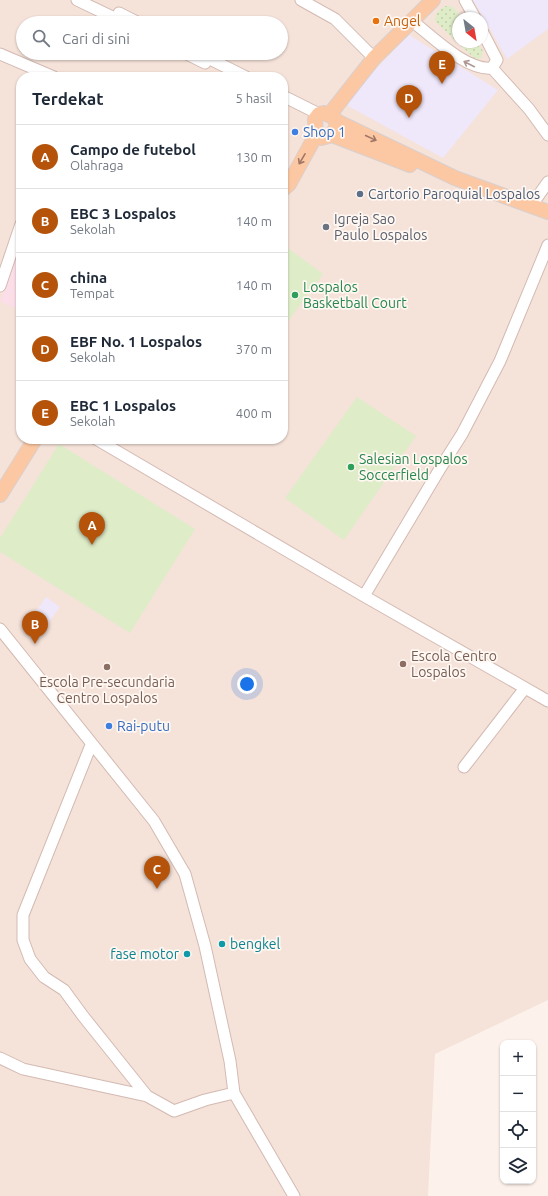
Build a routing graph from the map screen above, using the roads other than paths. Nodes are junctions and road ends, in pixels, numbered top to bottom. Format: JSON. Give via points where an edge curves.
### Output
{"nodes":[{"id":1,"x":77,"y":0,"type":"edge"},
{"id":2,"x":94,"y":0,"type":"edge"},
{"id":3,"x":301,"y":0,"type":"edge"},
{"id":4,"x":465,"y":0,"type":"edge"},
{"id":5,"x":428,"y":2,"type":"edge"},
{"id":6,"x":472,"y":12,"type":"edge"},
{"id":7,"x":110,"y":16,"type":"edge"},
{"id":8,"x":125,"y":16,"type":"edge"},
{"id":9,"x":412,"y":21,"type":"junction"},
{"id":10,"x":488,"y":42,"type":"edge"},
{"id":11,"x":0,"y":54,"type":"edge"},
{"id":12,"x":374,"y":58,"type":"junction"},
{"id":13,"x":199,"y":60,"type":"edge"},
{"id":14,"x":212,"y":60,"type":"edge"},
{"id":15,"x":492,"y":68,"type":"junction"},
{"id":16,"x":42,"y":72,"type":"edge"},
{"id":17,"x":222,"y":72,"type":"edge"},
{"id":18,"x":236,"y":72,"type":"edge"},
{"id":19,"x":288,"y":98,"type":"edge"},
{"id":20,"x":288,"y":105,"type":"edge"},
{"id":21,"x":325,"y":117,"type":"junction"},
{"id":22,"x":548,"y":134,"type":"edge"},
{"id":23,"x":316,"y":135,"type":"junction"},
{"id":24,"x":332,"y":135,"type":"junction"},
{"id":25,"x":455,"y":178,"type":"junction"},
{"id":26,"x":288,"y":180,"type":"edge"},
{"id":27,"x":548,"y":182,"type":"edge"},
{"id":28,"x":531,"y":206,"type":"junction"},
{"id":29,"x":548,"y":212,"type":"edge"},
{"id":30,"x":16,"y":239,"type":"edge"},
{"id":31,"x":548,"y":245,"type":"edge"},
{"id":32,"x":0,"y":286,"type":"edge"},
{"id":33,"x":32,"y":444,"type":"edge"},
{"id":34,"x":105,"y":444,"type":"edge"},
{"id":35,"x":0,"y":495,"type":"edge"},
{"id":36,"x":364,"y":596,"type":"junction"},
{"id":37,"x":0,"y":629,"type":"edge"},
{"id":38,"x":525,"y":688,"type":"junction"},
{"id":39,"x":548,"y":701,"type":"edge"},
{"id":40,"x":92,"y":745,"type":"junction"},
{"id":41,"x":464,"y":767,"type":"dead end"},
{"id":42,"x":0,"y":1058,"type":"edge"},
{"id":43,"x":234,"y":1093,"type":"junction"},
{"id":44,"x":147,"y":1096,"type":"junction"},
{"id":45,"x":294,"y":1196,"type":"edge"}],
"edges":[{"from":1,"to":7,"type":"street"},
{"from":2,"to":8,"type":"street"},
{"from":3,"to":12,"type":"street","via":[[334,19]]},
{"from":4,"to":6,"type":"street"},
{"from":5,"to":9,"type":"main road"},
{"from":9,"to":12,"type":"main road"},
{"from":15,"to":9,"type":"street","one_way":true,"via":[[477,68],[464,61]]},
{"from":10,"to":15,"type":"street","via":[[497,60]]},
{"from":11,"to":16,"type":"street"},
{"from":12,"to":21,"type":"main road"},
{"from":13,"to":17,"type":"street"},
{"from":14,"to":18,"type":"street"},
{"from":15,"to":22,"type":"street"},
{"from":19,"to":21,"type":"street"},
{"from":20,"to":21,"type":"street"},
{"from":21,"to":23,"type":"main road"},
{"from":21,"to":24,"type":"main road","via":[[337,126]]},
{"from":21,"to":25,"type":"main road","one_way":true},
{"from":23,"to":24,"type":"main road","via":[[327,138]]},
{"from":23,"to":26,"type":"main road","one_way":true},
{"from":24,"to":25,"type":"main road","via":[[406,164]]},
{"from":25,"to":28,"type":"main road"},
{"from":27,"to":28,"type":"street"},
{"from":28,"to":29,"type":"main road"},
{"from":30,"to":32,"type":"street"},
{"from":31,"to":36,"type":"street","via":[[500,361],[462,434]]},
{"from":33,"to":35,"type":"main road"},
{"from":34,"to":36,"type":"street"},
{"from":36,"to":38,"type":"street"},
{"from":37,"to":40,"type":"street"},
{"from":38,"to":39,"type":"street"},
{"from":38,"to":41,"type":"street"},
{"from":40,"to":43,"type":"street","via":[[154,821],[185,874],[205,946],[230,1061]]},
{"from":40,"to":44,"type":"street","via":[[23,915],[23,940],[30,959],[44,977],[64,990]]},
{"from":42,"to":44,"type":"street","via":[[23,1069]]},
{"from":43,"to":44,"type":"street","via":[[174,1111]]},
{"from":43,"to":45,"type":"street"}]}
